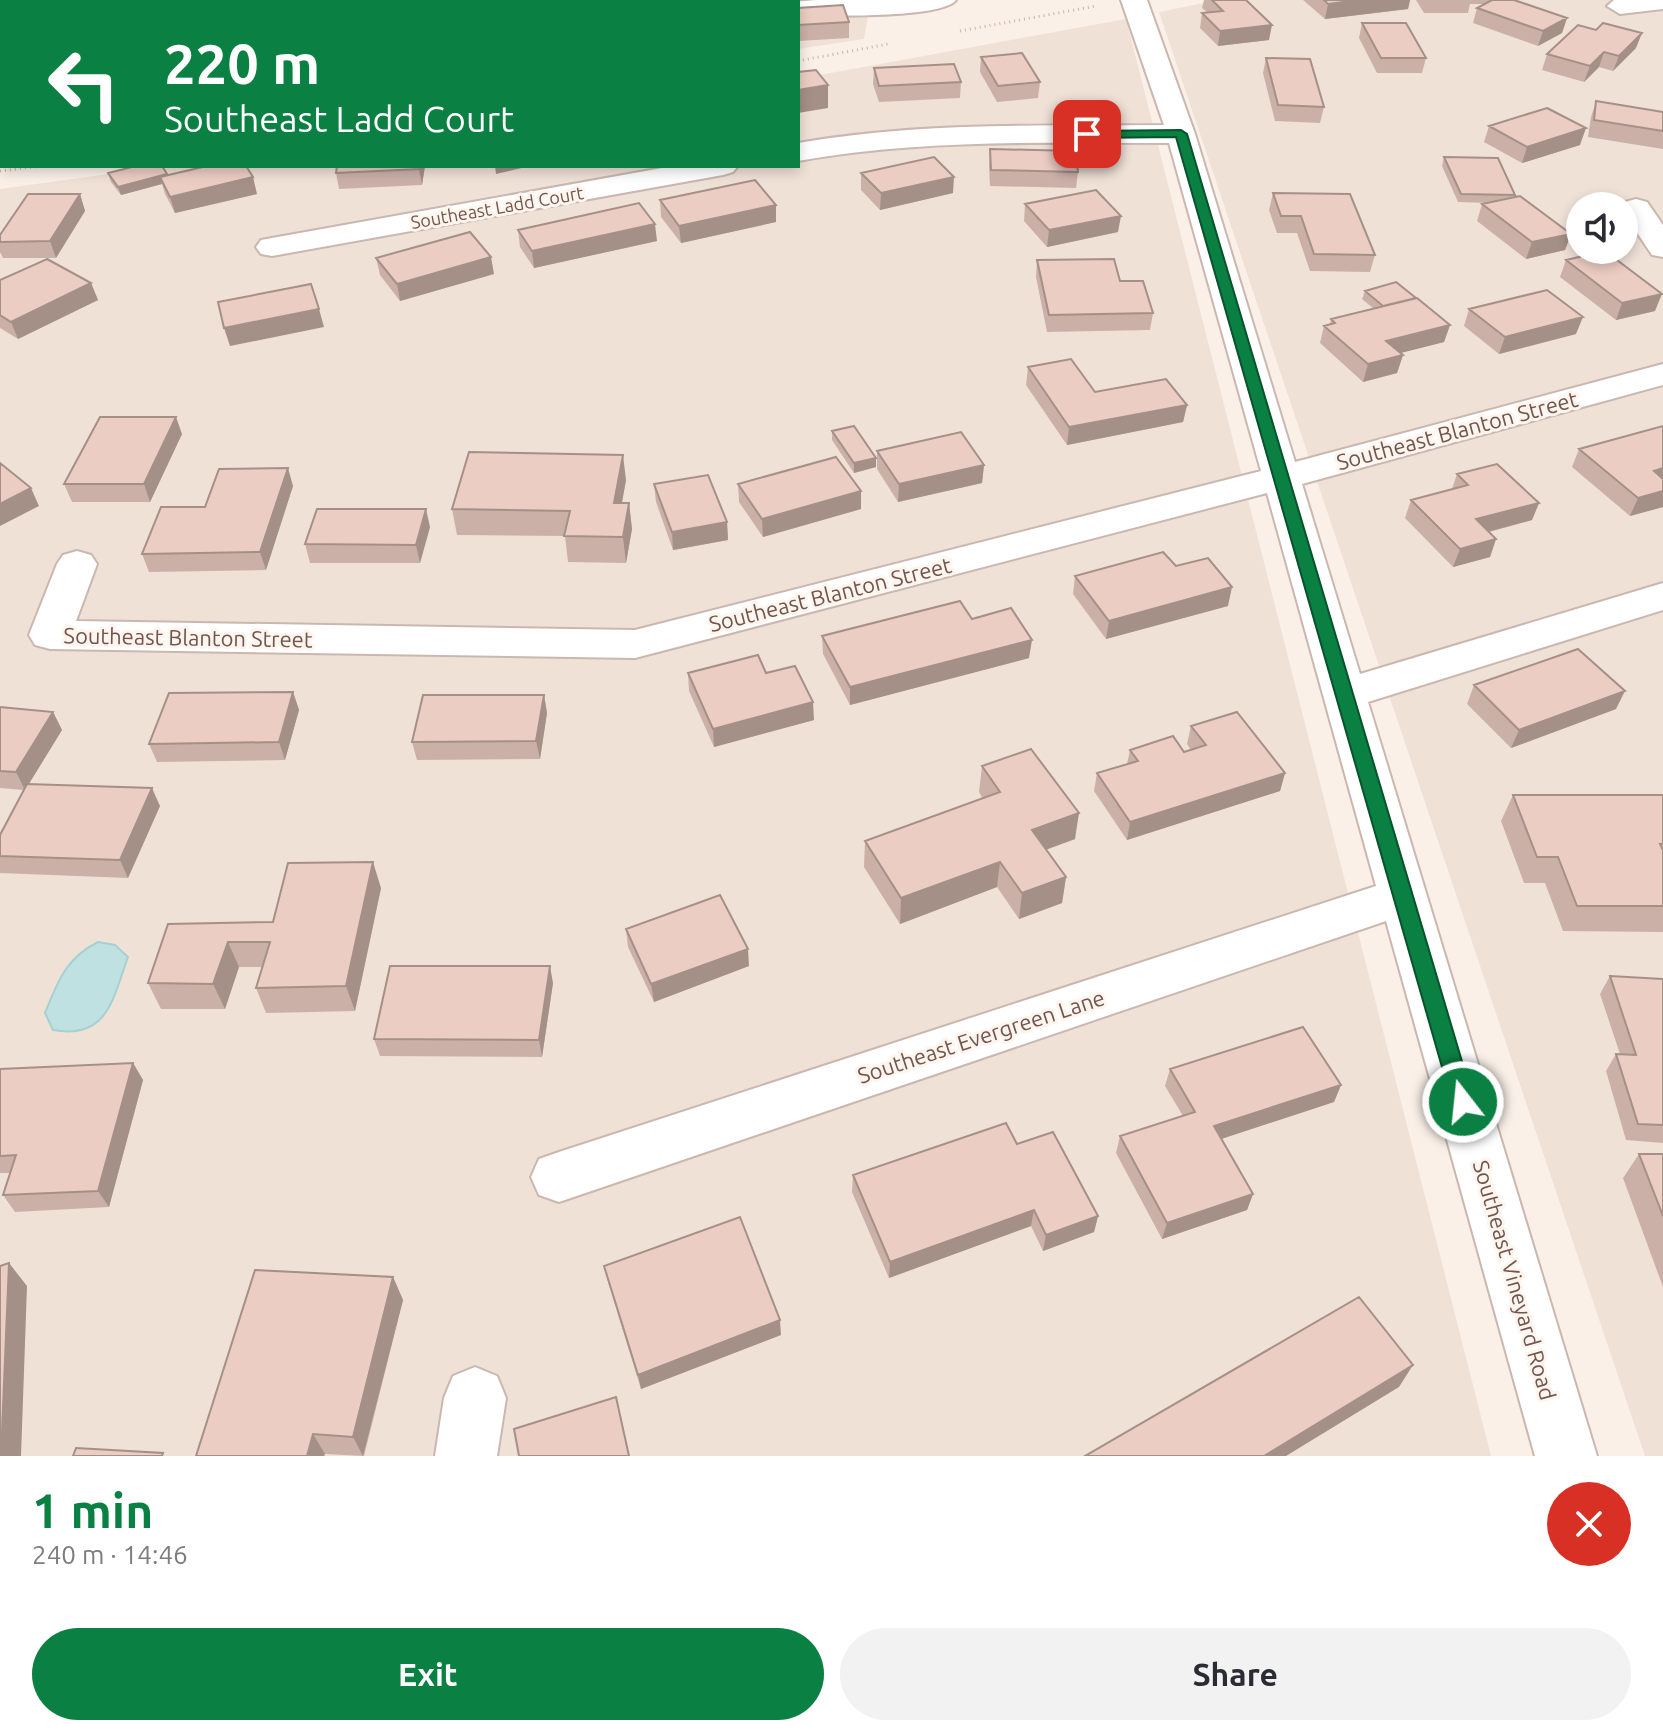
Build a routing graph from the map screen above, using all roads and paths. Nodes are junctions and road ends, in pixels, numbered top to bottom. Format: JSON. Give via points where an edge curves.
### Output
{"nodes":[{"id":1,"x":943,"y":0,"type":"edge"},
{"id":2,"x":1134,"y":0,"type":"edge"},
{"id":3,"x":1663,"y":1,"type":"edge"},
{"id":4,"x":1620,"y":6,"type":"dead end"},
{"id":5,"x":800,"y":8,"type":"edge"},
{"id":6,"x":1181,"y":134,"type":"junction"},
{"id":7,"x":800,"y":152,"type":"edge"},
{"id":8,"x":25,"y":168,"type":"edge"},
{"id":9,"x":712,"y":168,"type":"edge"},
{"id":10,"x":0,"y":171,"type":"edge"},
{"id":11,"x":1638,"y":211,"type":"edge"},
{"id":12,"x":272,"y":247,"type":"dead end"},
{"id":13,"x":1663,"y":248,"type":"edge"},
{"id":14,"x":1663,"y":374,"type":"edge"},
{"id":15,"x":1280,"y":478,"type":"junction"},
{"id":16,"x":77,"y":564,"type":"dead end"},
{"id":17,"x":1663,"y":596,"type":"edge"},
{"id":18,"x":1344,"y":694,"type":"junction"},
{"id":19,"x":1403,"y":896,"type":"junction"},
{"id":20,"x":559,"y":1177,"type":"dead end"},
{"id":21,"x":1566,"y":1456,"type":"edge"}],
"edges":[{"from":1,"to":5,"type":"street"},
{"from":2,"to":6,"type":"street","name":"Southeast Vineyard Road"},
{"from":3,"to":4,"type":"street"},
{"from":6,"to":7,"type":"street","via":[[929,135]]},
{"from":6,"to":15,"type":"street","name":"Southeast Vineyard Road"},
{"from":8,"to":10,"type":"path"},
{"from":9,"to":12,"type":"street","name":"Southeast Ladd Court"},
{"from":11,"to":13,"type":"street"},
{"from":14,"to":15,"type":"street","name":"Southeast Blanton Street"},
{"from":15,"to":16,"type":"street","name":"Southeast Blanton Street","via":[[635,644],[50,635]]},
{"from":15,"to":18,"type":"street","name":"Southeast Vineyard Road"},
{"from":17,"to":18,"type":"street"},
{"from":18,"to":19,"type":"street","name":"Southeast Vineyard Road"},
{"from":19,"to":20,"type":"street","name":"Southeast Evergreen Lane"},
{"from":19,"to":21,"type":"street","name":"Southeast Vineyard Road"}]}
